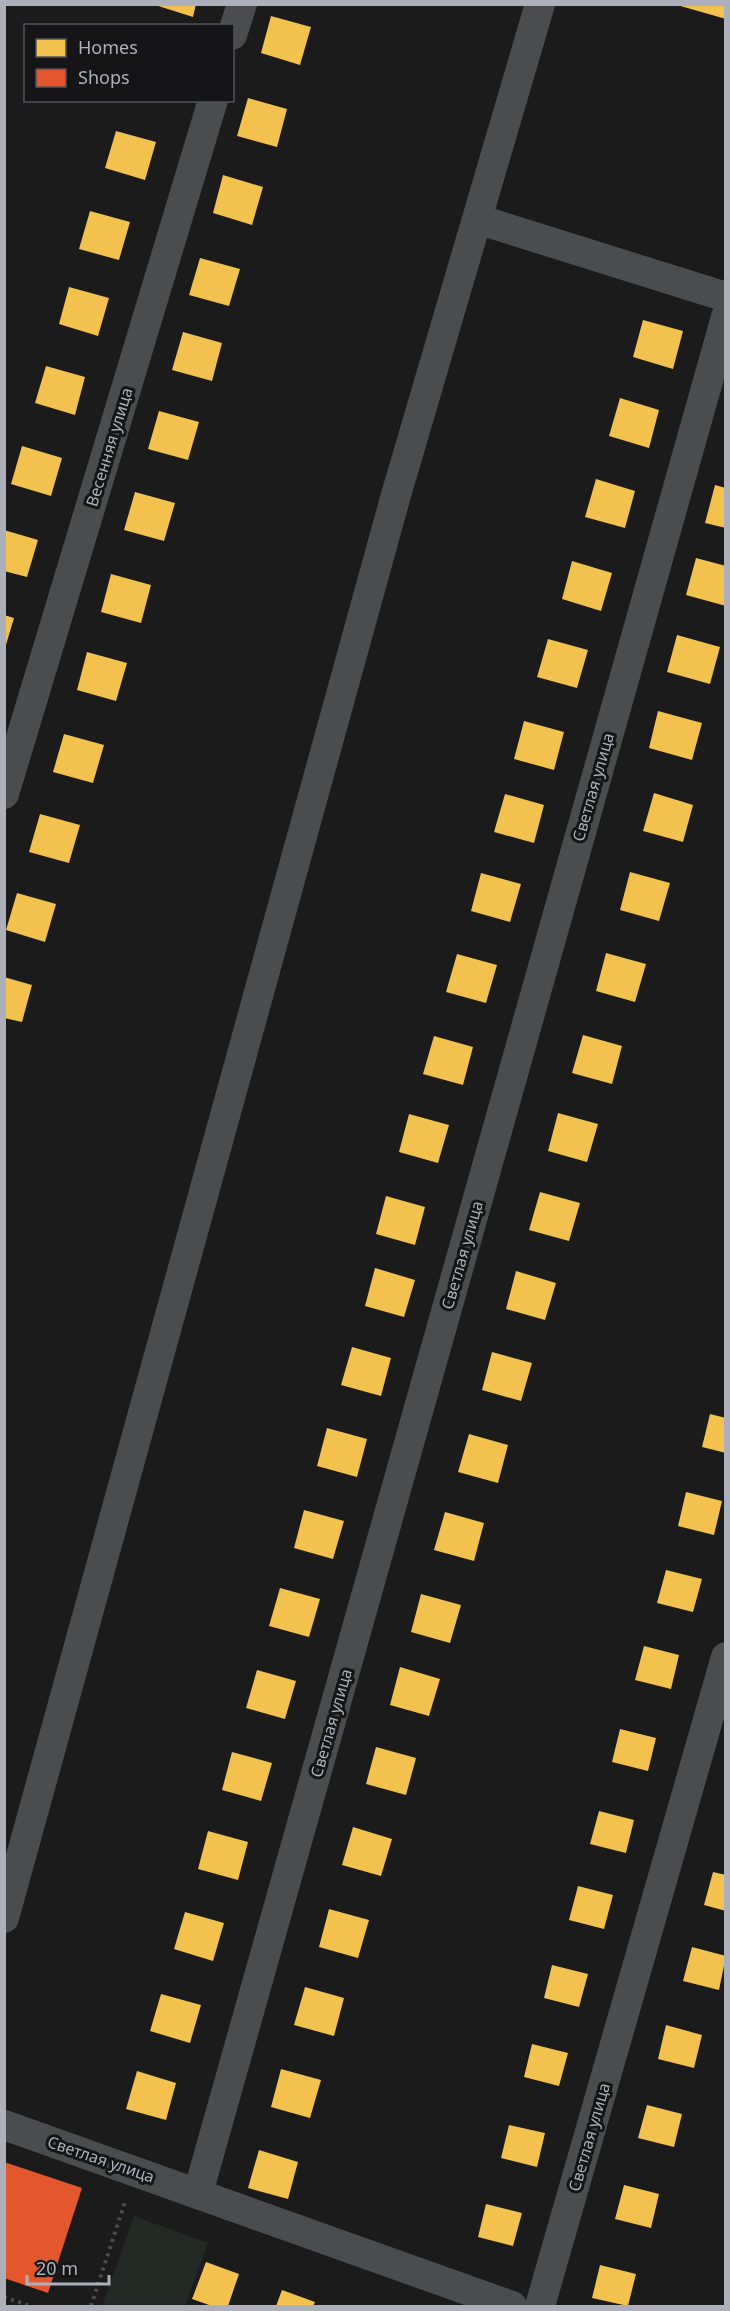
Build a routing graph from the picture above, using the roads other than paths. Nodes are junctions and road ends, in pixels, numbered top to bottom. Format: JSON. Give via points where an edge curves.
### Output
{"nodes":[{"id":1,"x":242,"y":4,"type":"edge"},
{"id":2,"x":540,"y":4,"type":"edge"},
{"id":3,"x":234,"y":28,"type":"edge"},
{"id":4,"x":212,"y":102,"type":"edge"},
{"id":5,"x":477,"y":219,"type":"junction"},
{"id":6,"x":726,"y":297,"type":"edge"},
{"id":7,"x":726,"y":317,"type":"edge"},
{"id":8,"x":7,"y":779,"type":"edge"},
{"id":9,"x":726,"y":1657,"type":"edge"},
{"id":10,"x":4,"y":1918,"type":"edge"},
{"id":11,"x":4,"y":2125,"type":"edge"},
{"id":12,"x":198,"y":2193,"type":"junction"},
{"id":13,"x":512,"y":2307,"type":"edge"},
{"id":14,"x":540,"y":2307,"type":"edge"}],
"edges":[{"from":1,"to":3,"type":"street"},
{"from":2,"to":5,"type":"street"},
{"from":4,"to":8,"type":"street","name":"Весенняя улица"},
{"from":5,"to":6,"type":"street"},
{"from":5,"to":10,"type":"street","via":[[393,507]]},
{"from":7,"to":12,"type":"street","name":"Светлая улица"},
{"from":9,"to":14,"type":"street","name":"Светлая улица"},
{"from":11,"to":12,"type":"street","name":"Светлая улица"},
{"from":12,"to":13,"type":"street","name":"Светлая улица"}]}
